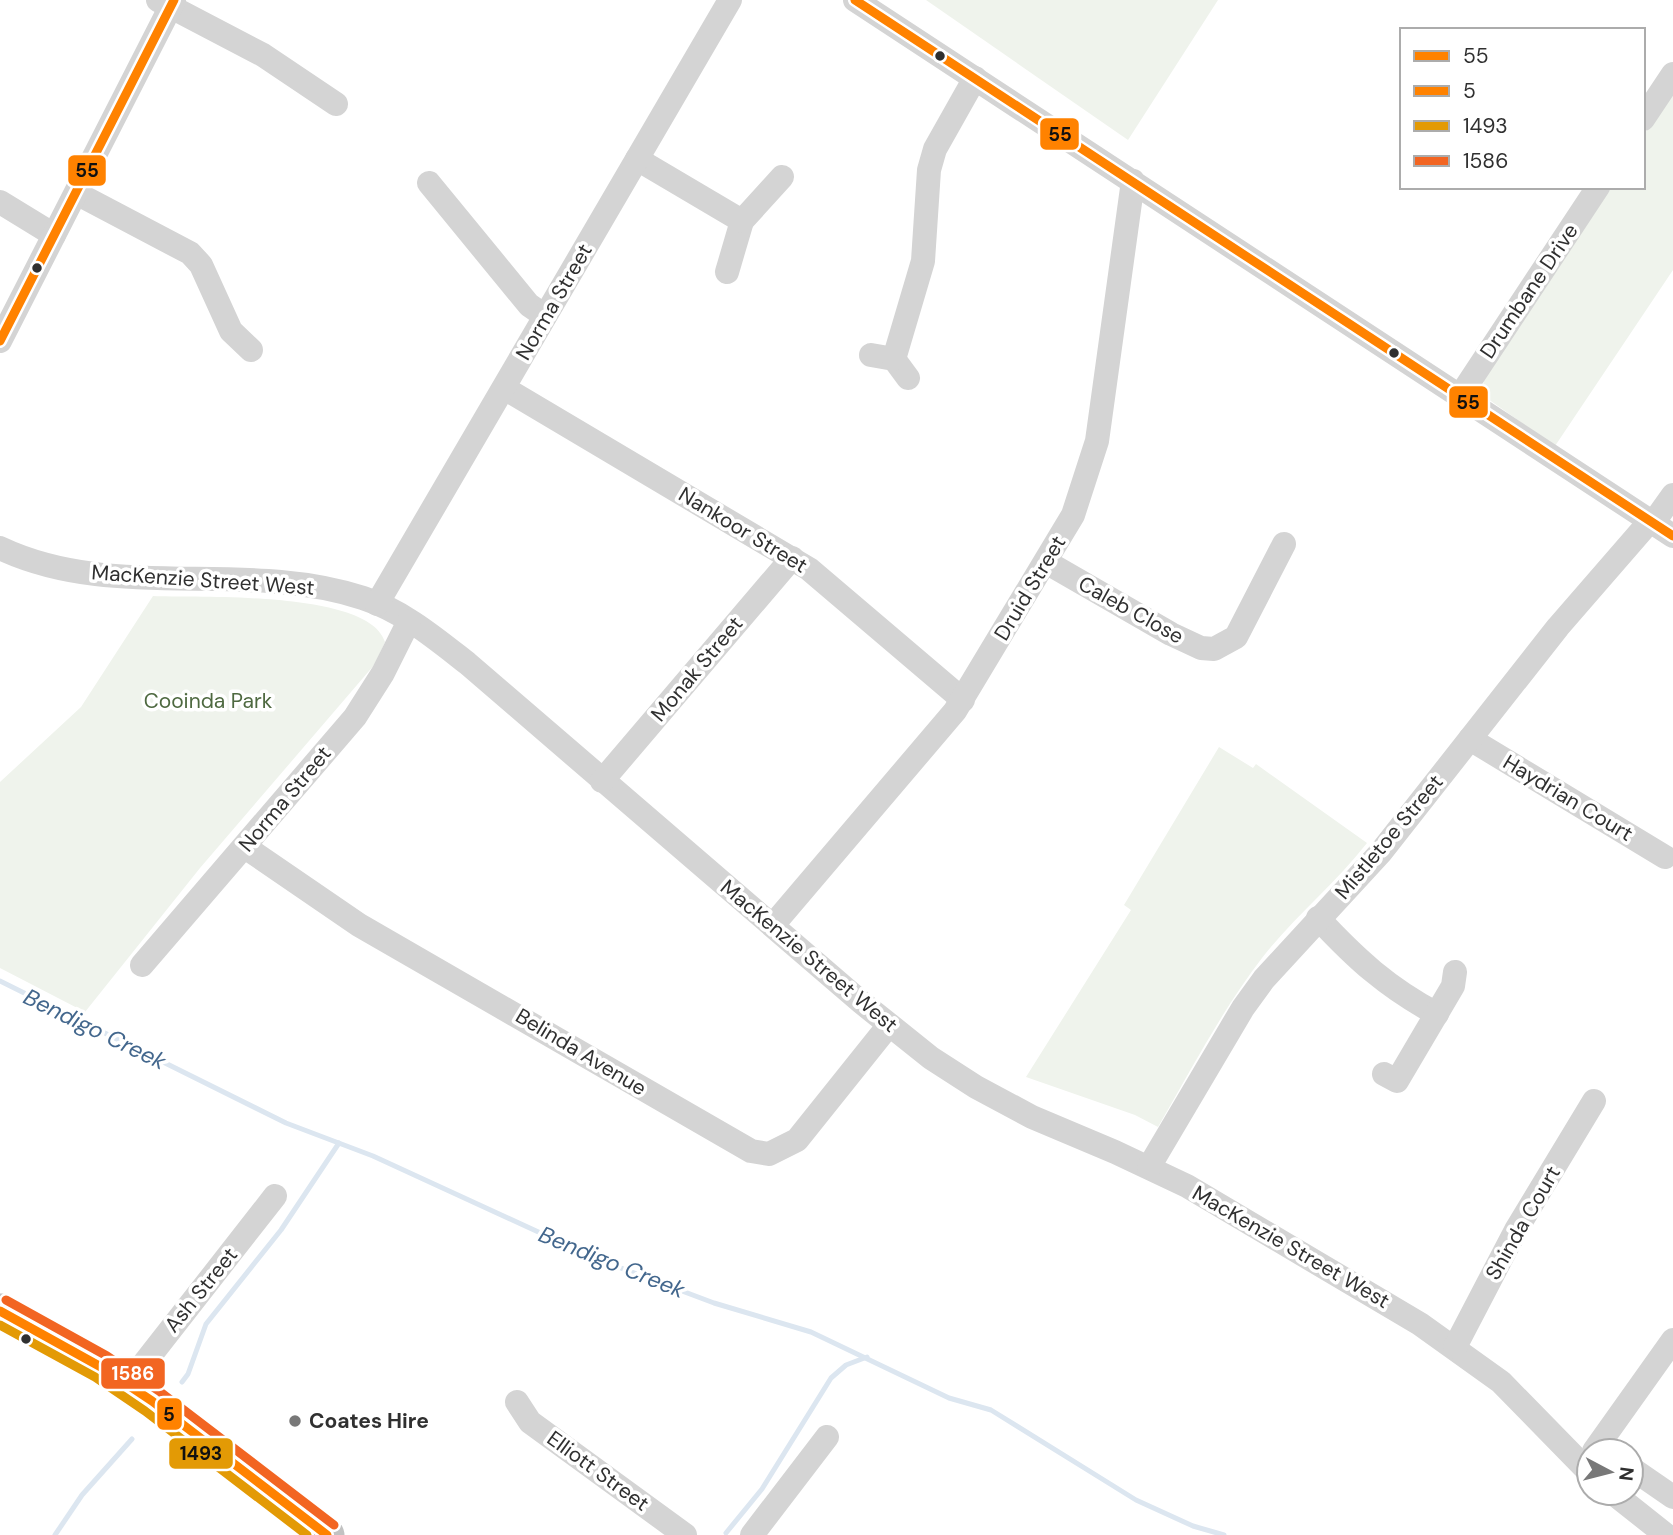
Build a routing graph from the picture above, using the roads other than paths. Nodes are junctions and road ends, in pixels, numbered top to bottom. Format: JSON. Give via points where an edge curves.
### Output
{"nodes":[{"id":1,"x":730,"y":0,"type":"edge"},
{"id":2,"x":855,"y":0,"type":"edge"},
{"id":3,"x":168,"y":2,"type":"edge"},
{"id":4,"x":1673,"y":74,"type":"edge"},
{"id":5,"x":975,"y":78,"type":"junction"},
{"id":6,"x":336,"y":104,"type":"dead end"},
{"id":7,"x":1645,"y":116,"type":"edge"},
{"id":8,"x":637,"y":159,"type":"junction"},
{"id":9,"x":782,"y":177,"type":"dead end"},
{"id":10,"x":1133,"y":181,"type":"junction"},
{"id":11,"x":429,"y":183,"type":"dead end"},
{"id":12,"x":1597,"y":189,"type":"edge"},
{"id":13,"x":76,"y":193,"type":"junction"},
{"id":14,"x":0,"y":202,"type":"edge"},
{"id":15,"x":742,"y":221,"type":"junction"},
{"id":16,"x":54,"y":235,"type":"junction"},
{"id":17,"x":727,"y":272,"type":"dead end"},
{"id":18,"x":545,"y":316,"type":"junction"},
{"id":19,"x":0,"y":341,"type":"edge"},
{"id":20,"x":251,"y":350,"type":"dead end"},
{"id":21,"x":891,"y":364,"type":"dead end"},
{"id":22,"x":504,"y":388,"type":"junction"},
{"id":23,"x":1460,"y":396,"type":"junction"},
{"id":24,"x":1673,"y":495,"type":"edge"},
{"id":25,"x":1659,"y":527,"type":"edge"},
{"id":26,"x":1284,"y":544,"type":"dead end"},
{"id":27,"x":0,"y":548,"type":"edge"},
{"id":28,"x":792,"y":558,"type":"junction"},
{"id":29,"x":1046,"y":562,"type":"junction"},
{"id":30,"x":377,"y":604,"type":"junction"},
{"id":31,"x":410,"y":621,"type":"junction"},
{"id":32,"x":963,"y":700,"type":"junction"},
{"id":33,"x":1470,"y":739,"type":"junction"},
{"id":34,"x":602,"y":781,"type":"junction"},
{"id":35,"x":245,"y":847,"type":"junction"},
{"id":36,"x":1665,"y":857,"type":"dead end"},
{"id":37,"x":1318,"y":918,"type":"junction"},
{"id":38,"x":773,"y":925,"type":"junction"},
{"id":39,"x":142,"y":965,"type":"dead end"},
{"id":40,"x":1455,"y":972,"type":"dead end"},
{"id":41,"x":1437,"y":1014,"type":"junction"},
{"id":42,"x":889,"y":1025,"type":"junction"},
{"id":43,"x":1384,"y":1074,"type":"dead end"},
{"id":44,"x":1594,"y":1101,"type":"dead end"},
{"id":45,"x":1149,"y":1167,"type":"junction"},
{"id":46,"x":275,"y":1196,"type":"dead end"},
{"id":47,"x":0,"y":1311,"type":"edge"},
{"id":48,"x":1673,"y":1340,"type":"edge"},
{"id":49,"x":1455,"y":1347,"type":"junction"},
{"id":50,"x":128,"y":1384,"type":"junction"},
{"id":51,"x":517,"y":1402,"type":"dead end"},
{"id":52,"x":827,"y":1437,"type":"dead end"},
{"id":53,"x":1607,"y":1437,"type":"edge"},
{"id":54,"x":1575,"y":1442,"type":"edge"},
{"id":55,"x":1645,"y":1478,"type":"edge"},
{"id":56,"x":1673,"y":1497,"type":"edge"},
{"id":57,"x":1631,"y":1507,"type":"edge"},
{"id":58,"x":327,"y":1535,"type":"edge"},
{"id":59,"x":685,"y":1535,"type":"edge"},
{"id":60,"x":752,"y":1535,"type":"edge"},
{"id":61,"x":1667,"y":1535,"type":"edge"}],
"edges":[{"from":1,"to":8,"type":"street","name":"Norma Street"},
{"from":2,"to":5,"type":"street"},
{"from":3,"to":6,"type":"street","via":[[263,55]]},
{"from":3,"to":13,"type":"street"},
{"from":4,"to":7,"type":"street"},
{"from":5,"to":10,"type":"street"},
{"from":5,"to":21,"type":"street","via":[[935,149],[929,170],[923,261]]},
{"from":8,"to":15,"type":"street"},
{"from":8,"to":18,"type":"street","name":"Norma Street"},
{"from":9,"to":15,"type":"street"},
{"from":10,"to":23,"type":"street"},
{"from":10,"to":29,"type":"street","name":"Druid Street","via":[[1092,464],[1073,515]]},
{"from":11,"to":18,"type":"street","via":[[530,305]]},
{"from":12,"to":23,"type":"street","name":"Drumbane Drive"},
{"from":13,"to":16,"type":"street"},
{"from":13,"to":20,"type":"street","via":[[190,253],[201,265],[231,331]]},
{"from":14,"to":16,"type":"street"},
{"from":15,"to":17,"type":"street"},
{"from":16,"to":19,"type":"street"},
{"from":18,"to":22,"type":"street","name":"Norma Street"},
{"from":22,"to":28,"type":"street","name":"Nankoor Street"},
{"from":22,"to":30,"type":"street","name":"Norma Street"},
{"from":23,"to":25,"type":"street"},
{"from":24,"to":25,"type":"street","name":"Mistletoe Street"},
{"from":25,"to":33,"type":"street","name":"Mistletoe Street","via":[[1558,627]]},
{"from":26,"to":29,"type":"street","name":"Caleb Close","via":[[1236,637],[1214,649],[1171,634]]},
{"from":27,"to":30,"type":"street","name":"MacKenzie Street West","via":[[75,571],[285,582]]},
{"from":28,"to":32,"type":"street","name":"Nankoor Street"},
{"from":28,"to":34,"type":"street","name":"Monak Street"},
{"from":29,"to":32,"type":"street","name":"Druid Street"},
{"from":30,"to":31,"type":"street","name":"MacKenzie Street West"},
{"from":31,"to":34,"type":"street","name":"MacKenzie Street West","via":[[467,663]]},
{"from":31,"to":35,"type":"street","name":"Norma Street","via":[[355,717]]},
{"from":32,"to":38,"type":"street","name":"Druid Street"},
{"from":33,"to":36,"type":"street","name":"Haydrian Court"},
{"from":33,"to":37,"type":"street","name":"Mistletoe Street","via":[[1381,852]]},
{"from":34,"to":38,"type":"street","name":"MacKenzie Street West"},
{"from":35,"to":39,"type":"street","name":"Norma Street"},
{"from":35,"to":42,"type":"street","name":"Belinda Avenue","via":[[359,925],[751,1151],[769,1154],[797,1140]]},
{"from":37,"to":41,"type":"street","via":[[1364,967]]},
{"from":37,"to":45,"type":"street","name":"Mistletoe Street","via":[[1243,1009]]},
{"from":38,"to":42,"type":"street","name":"MacKenzie Street West"},
{"from":40,"to":41,"type":"street","via":[[1454,986]]},
{"from":41,"to":43,"type":"street","via":[[1397,1081]]},
{"from":42,"to":45,"type":"street","name":"MacKenzie Street West","via":[[996,1099]]},
{"from":44,"to":49,"type":"street","name":"Shinda Court","via":[[1516,1230]]},
{"from":45,"to":49,"type":"street","name":"MacKenzie Street West"},
{"from":46,"to":50,"type":"street","name":"Ash Street"},
{"from":47,"to":50,"type":"highway"},
{"from":48,"to":53,"type":"street"},
{"from":49,"to":54,"type":"street","name":"MacKenzie Street West"},
{"from":50,"to":58,"type":"highway"},
{"from":51,"to":59,"type":"street","name":"Elliott Street","via":[[530,1422]]},
{"from":52,"to":60,"type":"street"},
{"from":55,"to":56,"type":"street"},
{"from":57,"to":61,"type":"street"}]}
